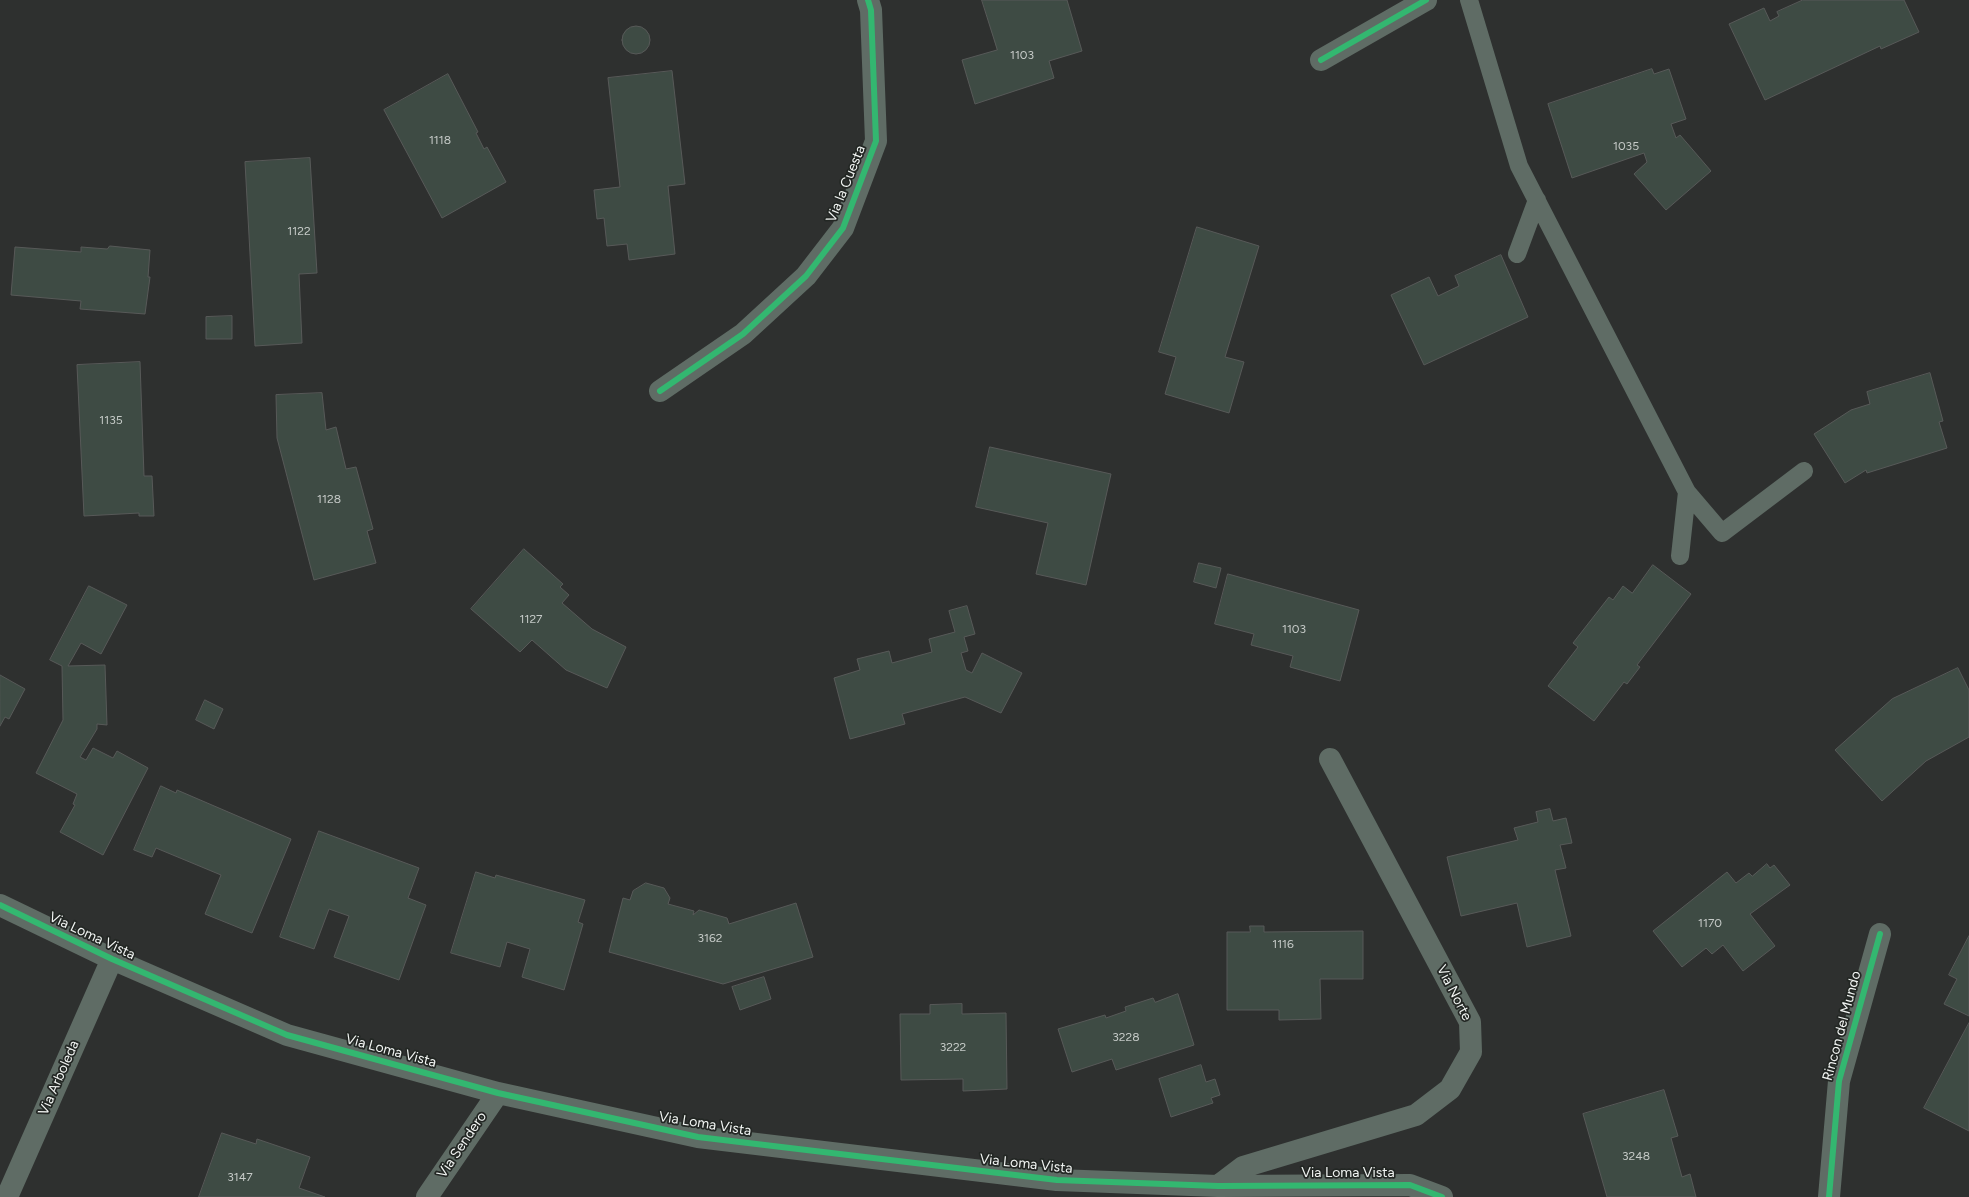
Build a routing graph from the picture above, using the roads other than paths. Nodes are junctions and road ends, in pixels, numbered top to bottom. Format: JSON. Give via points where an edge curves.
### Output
{"nodes":[{"id":1,"x":868,"y":0,"type":"edge"},
{"id":2,"x":1426,"y":0,"type":"edge"},
{"id":3,"x":1469,"y":0,"type":"edge"},
{"id":4,"x":1320,"y":60,"type":"dead end"},
{"id":5,"x":1537,"y":200,"type":"junction"},
{"id":6,"x":1517,"y":254,"type":"dead end"},
{"id":7,"x":660,"y":391,"type":"dead end"},
{"id":8,"x":1804,"y":471,"type":"dead end"},
{"id":9,"x":1688,"y":492,"type":"junction"},
{"id":10,"x":1680,"y":556,"type":"dead end"},
{"id":11,"x":1330,"y":758,"type":"dead end"},
{"id":12,"x":0,"y":905,"type":"edge"},
{"id":13,"x":1880,"y":934,"type":"dead end"},
{"id":14,"x":112,"y":959,"type":"junction"},
{"id":15,"x":498,"y":1092,"type":"junction"},
{"id":16,"x":1218,"y":1186,"type":"junction"},
{"id":17,"x":7,"y":1197,"type":"edge"},
{"id":18,"x":427,"y":1197,"type":"edge"},
{"id":19,"x":1442,"y":1197,"type":"edge"},
{"id":20,"x":1829,"y":1197,"type":"edge"}],
"edges":[{"from":1,"to":7,"type":"street","name":"Via la Cuesta","via":[[871,10],[876,141],[843,228],[806,276],[743,334]]},
{"from":2,"to":4,"type":"street"},
{"from":3,"to":5,"type":"lane","via":[[1519,166]]},
{"from":5,"to":6,"type":"lane"},
{"from":5,"to":9,"type":"lane"},
{"from":8,"to":9,"type":"lane","via":[[1722,533]]},
{"from":9,"to":10,"type":"lane"},
{"from":11,"to":16,"type":"street","name":"Via Norte","via":[[1470,1022],[1471,1052],[1450,1089],[1416,1115],[1243,1167]]},
{"from":12,"to":14,"type":"street","name":"Via Loma Vista"},
{"from":13,"to":20,"type":"street","name":"Rincon del Mundo","via":[[1839,1081]]},
{"from":14,"to":15,"type":"street","name":"Via Loma Vista","via":[[287,1035]]},
{"from":14,"to":17,"type":"street","name":"Via Arboleda"},
{"from":15,"to":16,"type":"street","name":"Via Loma Vista","via":[[698,1138],[1058,1180]]},
{"from":15,"to":18,"type":"street","name":"Via Sendero"},
{"from":16,"to":19,"type":"street","name":"Via Loma Vista","via":[[1410,1185]]}]}
